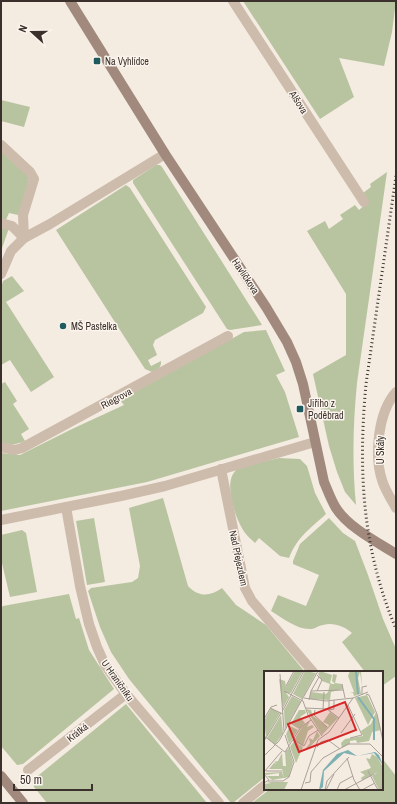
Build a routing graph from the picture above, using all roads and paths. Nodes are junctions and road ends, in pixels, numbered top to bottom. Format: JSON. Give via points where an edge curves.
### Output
{"nodes":[{"id":1,"x":70,"y":1,"type":"edge"},
{"id":2,"x":234,"y":1,"type":"edge"},
{"id":3,"x":1,"y":145,"type":"edge"},
{"id":4,"x":165,"y":154,"type":"junction"},
{"id":5,"x":364,"y":202,"type":"dead end"},
{"id":6,"x":1,"y":223,"type":"edge"},
{"id":7,"x":24,"y":238,"type":"junction"},
{"id":8,"x":1,"y":274,"type":"edge"},
{"id":9,"x":228,"y":336,"type":"dead end"},
{"id":10,"x":396,"y":392,"type":"edge"},
{"id":11,"x":315,"y":442,"type":"junction"},
{"id":12,"x":1,"y":447,"type":"edge"},
{"id":13,"x":221,"y":469,"type":"junction"},
{"id":14,"x":66,"y":507,"type":"junction"},
{"id":15,"x":396,"y":508,"type":"edge"},
{"id":16,"x":1,"y":520,"type":"edge"},
{"id":17,"x":396,"y":554,"type":"edge"},
{"id":18,"x":312,"y":671,"type":"edge"},
{"id":19,"x":126,"y":694,"type":"junction"},
{"id":20,"x":28,"y":770,"type":"dead end"},
{"id":21,"x":1,"y":776,"type":"edge"},
{"id":22,"x":264,"y":786,"type":"edge"},
{"id":23,"x":23,"y":803,"type":"edge"},
{"id":24,"x":219,"y":803,"type":"edge"},
{"id":25,"x":243,"y":803,"type":"edge"}],
"edges":[{"from":1,"to":4,"type":"street","name":"Havlíčkova"},
{"from":2,"to":5,"type":"street","name":"Alšova"},
{"from":3,"to":7,"type":"street","via":[[30,172],[34,179],[23,215]]},
{"from":4,"to":7,"type":"street"},
{"from":4,"to":11,"type":"street","name":"Havlíčkova","via":[[287,342],[303,384]]},
{"from":6,"to":7,"type":"street","via":[[12,226]]},
{"from":7,"to":8,"type":"street","via":[[11,251]]},
{"from":9,"to":12,"type":"street","name":"Riegrova","via":[[22,448],[15,450]]},
{"from":10,"to":15,"type":"street","name":"U Skály","via":[[392,396],[380,428],[378,444],[382,479]]},
{"from":11,"to":13,"type":"street"},
{"from":11,"to":17,"type":"street","name":"Havlíčkova","via":[[324,482],[337,510],[353,525]]},
{"from":13,"to":14,"type":"street","via":[[158,488]]},
{"from":13,"to":18,"type":"street","name":"Nad Přejezdem","via":[[245,588],[252,601]]},
{"from":14,"to":16,"type":"street"},
{"from":14,"to":19,"type":"street","name":"U Hraničníku","via":[[89,624],[105,665]]},
{"from":19,"to":20,"type":"street","name":"Krátká"},
{"from":19,"to":24,"type":"street","name":"U Hraničníku"},
{"from":21,"to":23,"type":"street"},
{"from":22,"to":25,"type":"street"}]}
